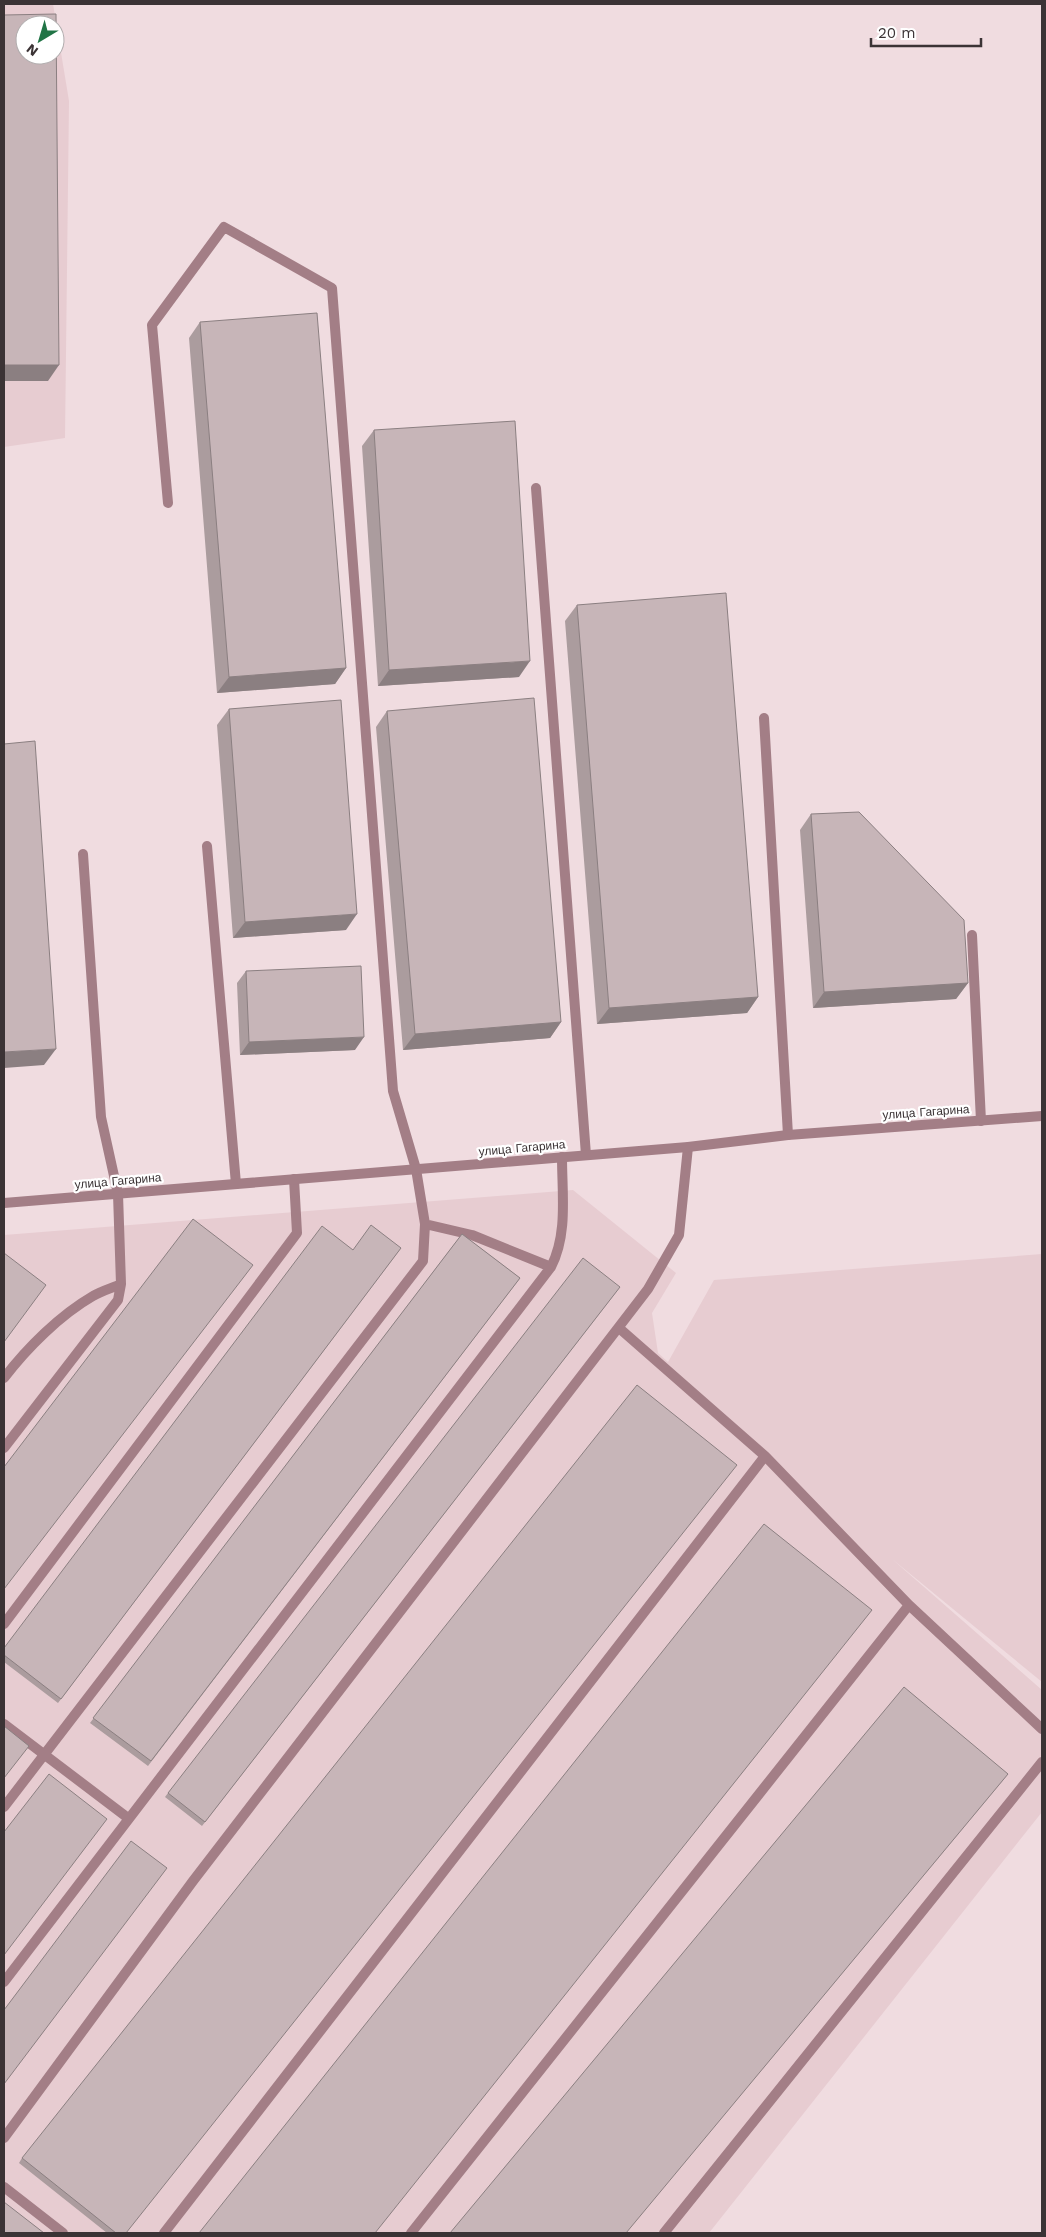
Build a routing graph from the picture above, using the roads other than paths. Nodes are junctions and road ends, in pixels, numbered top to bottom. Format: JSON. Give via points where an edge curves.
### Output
{"nodes":[{"id":1,"x":536,"y":488,"type":"dead end"},
{"id":2,"x":168,"y":503,"type":"dead end"},
{"id":3,"x":764,"y":718,"type":"dead end"},
{"id":4,"x":207,"y":846,"type":"dead end"},
{"id":5,"x":83,"y":854,"type":"dead end"},
{"id":6,"x":972,"y":935,"type":"dead end"},
{"id":7,"x":1042,"y":1116,"type":"edge"},
{"id":8,"x":981,"y":1121,"type":"junction"},
{"id":9,"x":788,"y":1135,"type":"junction"},
{"id":10,"x":688,"y":1147,"type":"junction"},
{"id":11,"x":586,"y":1155,"type":"junction"},
{"id":12,"x":562,"y":1157,"type":"junction"},
{"id":13,"x":416,"y":1170,"type":"junction"},
{"id":14,"x":294,"y":1179,"type":"junction"},
{"id":15,"x":236,"y":1184,"type":"junction"},
{"id":16,"x":118,"y":1194,"type":"junction"},
{"id":17,"x":4,"y":1203,"type":"edge"},
{"id":18,"x":425,"y":1224,"type":"junction"},
{"id":19,"x":551,"y":1268,"type":"junction"},
{"id":20,"x":121,"y":1284,"type":"junction"},
{"id":21,"x":619,"y":1328,"type":"junction"},
{"id":22,"x":4,"y":1378,"type":"edge"},
{"id":23,"x":4,"y":1448,"type":"edge"},
{"id":24,"x":765,"y":1456,"type":"junction"},
{"id":25,"x":909,"y":1605,"type":"junction"},
{"id":26,"x":4,"y":1624,"type":"edge"},
{"id":27,"x":4,"y":1724,"type":"edge"},
{"id":28,"x":1042,"y":1729,"type":"edge"},
{"id":29,"x":43,"y":1755,"type":"junction"},
{"id":30,"x":1042,"y":1762,"type":"edge"},
{"id":31,"x":4,"y":1808,"type":"edge"},
{"id":32,"x":128,"y":1818,"type":"junction"},
{"id":33,"x":4,"y":1982,"type":"edge"},
{"id":34,"x":4,"y":2138,"type":"edge"},
{"id":35,"x":4,"y":2187,"type":"edge"},
{"id":36,"x":63,"y":2233,"type":"edge"},
{"id":37,"x":164,"y":2233,"type":"edge"},
{"id":38,"x":411,"y":2233,"type":"edge"},
{"id":39,"x":664,"y":2233,"type":"edge"}],
"edges":[{"from":1,"to":11,"type":"street"},
{"from":2,"to":13,"type":"street","via":[[152,325],[224,227],[332,288],[393,1091]]},
{"from":3,"to":9,"type":"street"},
{"from":4,"to":15,"type":"street"},
{"from":5,"to":16,"type":"street","via":[[101,1118]]},
{"from":6,"to":8,"type":"street"},
{"from":7,"to":8,"type":"street","name":"улица Гагарина"},
{"from":8,"to":9,"type":"street","name":"улица Гагарина"},
{"from":9,"to":10,"type":"street","name":"улица Гагарина"},
{"from":10,"to":11,"type":"street","name":"улица Гагарина"},
{"from":10,"to":21,"type":"street","via":[[679,1235],[648,1289]]},
{"from":11,"to":12,"type":"street","name":"улица Гагарина"},
{"from":12,"to":13,"type":"street","name":"улица Гагарина"},
{"from":12,"to":19,"type":"street","via":[[562,1237]]},
{"from":13,"to":14,"type":"street","name":"улица Гагарина"},
{"from":13,"to":18,"type":"street"},
{"from":14,"to":15,"type":"street","name":"улица Гагарина"},
{"from":14,"to":26,"type":"street","via":[[297,1234]]},
{"from":15,"to":16,"type":"street","name":"улица Гагарина"},
{"from":16,"to":17,"type":"street","name":"улица Гагарина"},
{"from":16,"to":20,"type":"street"},
{"from":18,"to":19,"type":"street","via":[[472,1235]]},
{"from":18,"to":29,"type":"street","via":[[422,1261]]},
{"from":19,"to":32,"type":"street"},
{"from":20,"to":22,"type":"street","via":[[92,1296],[51,1327]]},
{"from":20,"to":23,"type":"street","via":[[118,1300]]},
{"from":21,"to":24,"type":"street"},
{"from":21,"to":34,"type":"street","via":[[193,1881]]},
{"from":24,"to":25,"type":"street"},
{"from":24,"to":37,"type":"street"},
{"from":25,"to":28,"type":"street"},
{"from":25,"to":38,"type":"street"},
{"from":27,"to":29,"type":"street"},
{"from":29,"to":31,"type":"street"},
{"from":29,"to":32,"type":"street"},
{"from":30,"to":39,"type":"street"},
{"from":32,"to":33,"type":"street"},
{"from":35,"to":36,"type":"street"}]}
